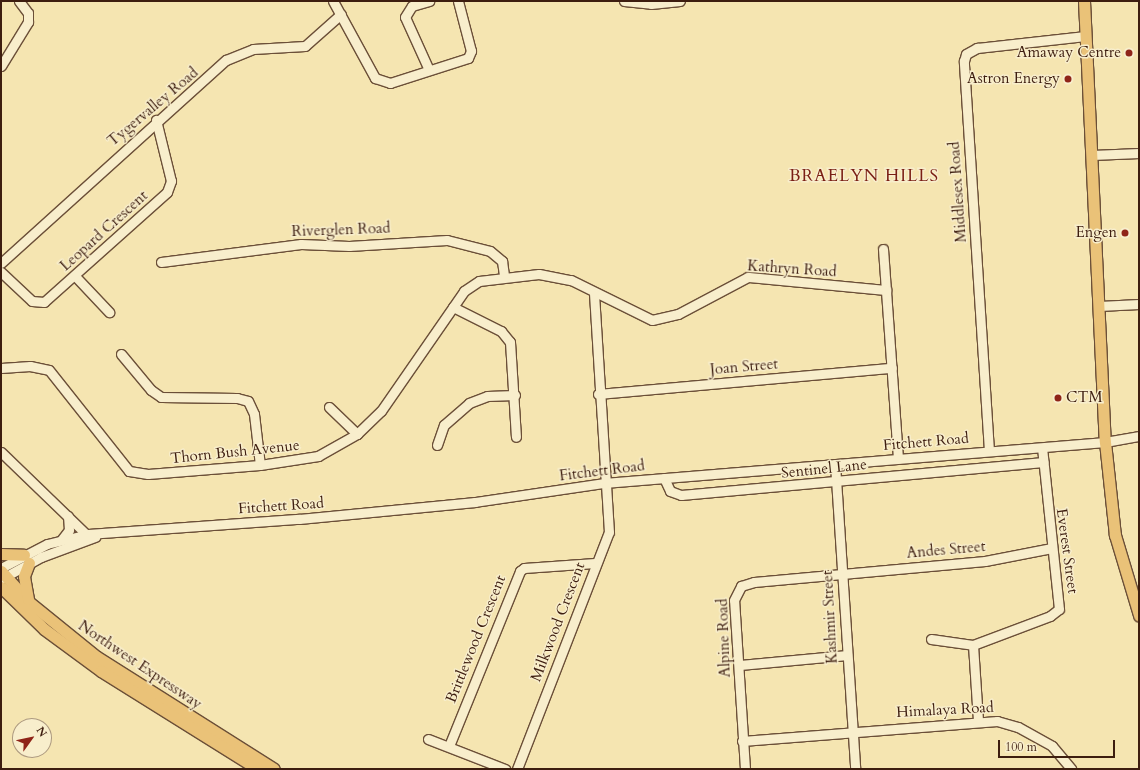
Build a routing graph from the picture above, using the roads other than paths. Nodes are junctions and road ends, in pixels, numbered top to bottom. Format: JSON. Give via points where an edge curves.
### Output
{"nodes":[{"id":1,"x":19,"y":1,"type":"edge"},
{"id":2,"x":333,"y":1,"type":"edge"},
{"id":3,"x":429,"y":1,"type":"edge"},
{"id":4,"x":458,"y":1,"type":"edge"},
{"id":5,"x":624,"y":1,"type":"edge"},
{"id":6,"x":680,"y":1,"type":"edge"},
{"id":7,"x":1084,"y":1,"type":"edge"},
{"id":8,"x":342,"y":14,"type":"junction"},
{"id":9,"x":1085,"y":36,"type":"junction"},
{"id":10,"x":2,"y":61,"type":"edge"},
{"id":11,"x":429,"y":70,"type":"junction"},
{"id":12,"x":156,"y":120,"type":"junction"},
{"id":13,"x":1139,"y":153,"type":"edge"},
{"id":14,"x":1092,"y":155,"type":"junction"},
{"id":15,"x":883,"y":249,"type":"dead end"},
{"id":16,"x":161,"y":262,"type":"dead end"},
{"id":17,"x":1,"y":263,"type":"edge"},
{"id":18,"x":1,"y":272,"type":"edge"},
{"id":19,"x":75,"y":276,"type":"junction"},
{"id":20,"x":504,"y":276,"type":"junction"},
{"id":21,"x":886,"y":290,"type":"junction"},
{"id":22,"x":594,"y":293,"type":"junction"},
{"id":23,"x":1139,"y":304,"type":"edge"},
{"id":24,"x":1099,"y":306,"type":"junction"},
{"id":25,"x":453,"y":307,"type":"junction"},
{"id":26,"x":109,"y":312,"type":"dead end"},
{"id":27,"x":121,"y":354,"type":"dead end"},
{"id":28,"x":1,"y":368,"type":"edge"},
{"id":29,"x":892,"y":368,"type":"junction"},
{"id":30,"x":598,"y":394,"type":"junction"},
{"id":31,"x":515,"y":395,"type":"junction"},
{"id":32,"x":329,"y":407,"type":"dead end"},
{"id":33,"x":357,"y":434,"type":"junction"},
{"id":34,"x":1139,"y":436,"type":"edge"},
{"id":35,"x":516,"y":437,"type":"dead end"},
{"id":36,"x":1105,"y":442,"type":"junction"},
{"id":37,"x":437,"y":445,"type":"dead end"},
{"id":38,"x":1042,"y":448,"type":"junction"},
{"id":39,"x":989,"y":451,"type":"junction"},
{"id":40,"x":1,"y":452,"type":"edge"},
{"id":41,"x":898,"y":458,"type":"junction"},
{"id":42,"x":1043,"y":462,"type":"junction"},
{"id":43,"x":834,"y":464,"type":"junction"},
{"id":44,"x":260,"y":465,"type":"junction"},
{"id":45,"x":664,"y":478,"type":"junction"},
{"id":46,"x":836,"y":481,"type":"junction"},
{"id":47,"x":604,"y":483,"type":"junction"},
{"id":48,"x":68,"y":516,"type":"junction"},
{"id":49,"x":89,"y":537,"type":"junction"},
{"id":50,"x":62,"y":539,"type":"junction"},
{"id":51,"x":1052,"y":548,"type":"junction"},
{"id":52,"x":1,"y":554,"type":"edge"},
{"id":53,"x":26,"y":559,"type":"junction"},
{"id":54,"x":596,"y":563,"type":"junction"},
{"id":55,"x":2,"y":573,"type":"edge"},
{"id":56,"x":841,"y":573,"type":"junction"},
{"id":57,"x":1,"y":587,"type":"edge"},
{"id":58,"x":1,"y":599,"type":"edge"},
{"id":59,"x":29,"y":602,"type":"junction"},
{"id":60,"x":1139,"y":615,"type":"edge"},
{"id":61,"x":44,"y":629,"type":"junction"},
{"id":62,"x":931,"y":639,"type":"dead end"},
{"id":63,"x":973,"y":645,"type":"junction"},
{"id":64,"x":846,"y":655,"type":"junction"},
{"id":65,"x":739,"y":665,"type":"junction"},
{"id":66,"x":978,"y":721,"type":"junction"},
{"id":67,"x":851,"y":730,"type":"junction"},
{"id":68,"x":428,"y":739,"type":"dead end"},
{"id":69,"x":742,"y":740,"type":"junction"},
{"id":70,"x":449,"y":746,"type":"junction"},
{"id":71,"x":258,"y":769,"type":"edge"},
{"id":72,"x":274,"y":769,"type":"edge"},
{"id":73,"x":505,"y":769,"type":"edge"},
{"id":74,"x":517,"y":769,"type":"edge"},
{"id":75,"x":745,"y":769,"type":"edge"},
{"id":76,"x":855,"y":769,"type":"edge"},
{"id":77,"x":1071,"y":769,"type":"edge"}],
"edges":[{"from":1,"to":10,"type":"street","via":[[28,14],[28,22]]},
{"from":2,"to":8,"type":"street"},
{"from":3,"to":11,"type":"street","via":[[412,6],[405,17]]},
{"from":4,"to":11,"type":"street","via":[[471,55],[465,61]]},
{"from":5,"to":6,"type":"street","via":[[651,4]]},
{"from":7,"to":9,"type":"main road"},
{"from":8,"to":11,"type":"street","via":[[380,82],[390,83]]},
{"from":8,"to":12,"type":"street","name":"Tygervalley Road","via":[[305,46],[253,48],[229,58],[211,77]]},
{"from":9,"to":14,"type":"main road"},
{"from":9,"to":39,"type":"street","name":"Middlesex Road","via":[[976,48],[966,54],[964,61]]},
{"from":12,"to":17,"type":"street","name":"Tygervalley Road"},
{"from":12,"to":19,"type":"street","name":"Leopard Crescent","via":[[169,189]]},
{"from":13,"to":14,"type":"street"},
{"from":14,"to":24,"type":"main road"},
{"from":15,"to":21,"type":"street"},
{"from":16,"to":20,"type":"street","name":"Riverglen Road","via":[[301,244],[349,246],[447,240],[490,251],[502,261]]},
{"from":18,"to":19,"type":"street","name":"Leopard Crescent","via":[[37,303],[50,299]]},
{"from":19,"to":26,"type":"street"},
{"from":20,"to":22,"type":"street","name":"Kathryn Road","via":[[551,276],[571,280]]},
{"from":20,"to":25,"type":"street","name":"Thorn Bush Avenue","via":[[472,284]]},
{"from":21,"to":22,"type":"street","name":"Kathryn Road","via":[[748,277],[678,314],[652,320]]},
{"from":21,"to":29,"type":"street"},
{"from":22,"to":30,"type":"street","name":"Milkwood Crescent"},
{"from":23,"to":24,"type":"street"},
{"from":24,"to":36,"type":"main road"},
{"from":25,"to":31,"type":"street","via":[[506,336],[512,351]]},
{"from":25,"to":33,"type":"street","name":"Thorn Bush Avenue","via":[[381,411]]},
{"from":27,"to":44,"type":"street","via":[[151,390],[161,397],[243,398],[254,414]]},
{"from":28,"to":44,"type":"street","name":"Thorn Bush Avenue","via":[[30,366],[49,370],[129,471],[148,474]]},
{"from":29,"to":30,"type":"street","name":"Joan Street"},
{"from":29,"to":41,"type":"street"},
{"from":30,"to":47,"type":"street","name":"Milkwood Crescent"},
{"from":31,"to":35,"type":"street"},
{"from":31,"to":37,"type":"street","via":[[487,396],[469,403],[444,426]]},
{"from":32,"to":33,"type":"street"},
{"from":33,"to":44,"type":"street","name":"Thorn Bush Avenue","via":[[318,456]]},
{"from":34,"to":36,"type":"street","name":"Fitchett Road"},
{"from":36,"to":38,"type":"street","name":"Fitchett Road"},
{"from":36,"to":60,"type":"main road","via":[[1115,535]]},
{"from":38,"to":39,"type":"street","name":"Fitchett Road"},
{"from":38,"to":42,"type":"street","name":"Everest Street"},
{"from":39,"to":41,"type":"street","name":"Fitchett Road"},
{"from":40,"to":48,"type":"street"},
{"from":41,"to":43,"type":"street","name":"Fitchett Road"},
{"from":42,"to":46,"type":"street","name":"Sentinel Lane"},
{"from":42,"to":51,"type":"street","name":"Everest Street"},
{"from":43,"to":45,"type":"street","name":"Fitchett Road"},
{"from":43,"to":46,"type":"street","name":"Kashmir Street"},
{"from":45,"to":46,"type":"street","name":"Sentinel Lane","via":[[670,491],[680,495]]},
{"from":45,"to":47,"type":"street","name":"Fitchett Road"},
{"from":46,"to":56,"type":"street","name":"Kashmir Street"},
{"from":47,"to":49,"type":"street","name":"Fitchett Road","via":[[475,502],[307,519],[104,533]]},
{"from":47,"to":54,"type":"street","name":"Milkwood Crescent","via":[[609,532]]},
{"from":48,"to":49,"type":"street"},
{"from":48,"to":50,"type":"street","via":[[68,530]]},
{"from":49,"to":50,"type":"street","name":"Fitchett Road"},
{"from":49,"to":53,"type":"street","name":"Fitchett Road"},
{"from":50,"to":53,"type":"street","name":"Fitchett Road"},
{"from":51,"to":56,"type":"street","name":"Andes Street","via":[[985,561]]},
{"from":51,"to":63,"type":"street","name":"Everest Street","via":[[1061,600],[1056,613]]},
{"from":52,"to":53,"type":"main road"},
{"from":53,"to":55,"type":"street","name":"Fitchett Road"},
{"from":53,"to":59,"type":"main road","via":[[24,576]]},
{"from":54,"to":70,"type":"street","name":"Brittlewood Crescent","via":[[534,567],[520,571]]},
{"from":54,"to":74,"type":"street","name":"Milkwood Crescent"},
{"from":55,"to":59,"type":"main road","name":"Northwest Expressway"},
{"from":56,"to":64,"type":"street","name":"Kashmir Street"},
{"from":56,"to":65,"type":"street","name":"Alpine Road","via":[[741,586],[734,600]]},
{"from":57,"to":61,"type":"main road","name":"Northwest Expressway"},
{"from":58,"to":61,"type":"main road"},
{"from":59,"to":72,"type":"main road","name":"Northwest Expressway","via":[[124,675]]},
{"from":61,"to":71,"type":"main road","name":"Northwest Expressway","via":[[144,700]]},
{"from":62,"to":63,"type":"street"},
{"from":63,"to":66,"type":"street"},
{"from":64,"to":65,"type":"street"},
{"from":64,"to":67,"type":"street","name":"Kashmir Street"},
{"from":65,"to":69,"type":"street","name":"Alpine Road"},
{"from":66,"to":67,"type":"street","name":"Himalaya Road"},
{"from":66,"to":77,"type":"street","name":"Himalaya Road","via":[[1018,726],[1052,746]]},
{"from":67,"to":69,"type":"street","name":"Himalaya Road"},
{"from":67,"to":76,"type":"street","name":"Kashmir Street"},
{"from":68,"to":70,"type":"street"},
{"from":69,"to":75,"type":"street","name":"Alpine Road"},
{"from":70,"to":73,"type":"street"}]}
